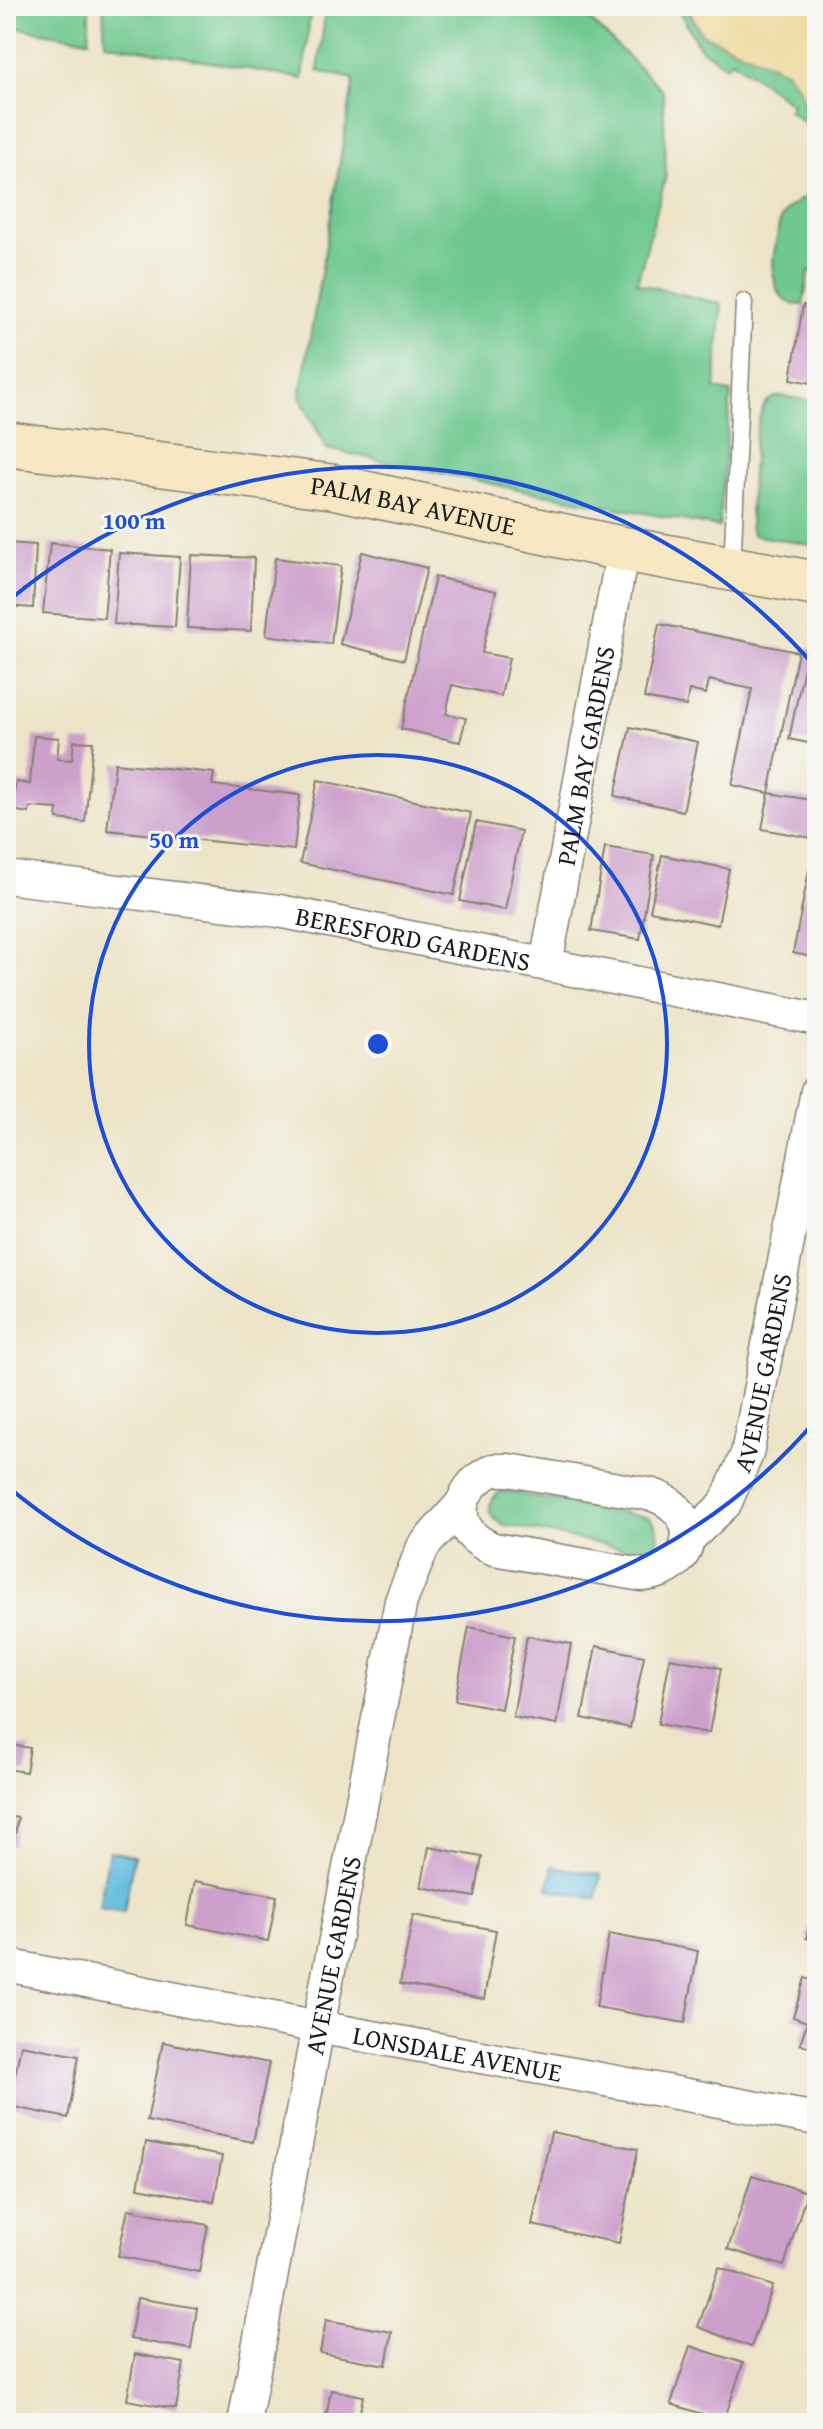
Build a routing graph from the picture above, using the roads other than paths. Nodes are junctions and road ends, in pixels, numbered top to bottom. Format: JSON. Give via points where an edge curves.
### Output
{"nodes":[{"id":1,"x":744,"y":302,"type":"dead end"},
{"id":2,"x":6,"y":444,"type":"edge"},
{"id":3,"x":623,"y":549,"type":"junction"},
{"id":4,"x":732,"y":569,"type":"junction"},
{"id":5,"x":817,"y":584,"type":"edge"},
{"id":6,"x":7,"y":882,"type":"edge"},
{"id":7,"x":546,"y":964,"type":"junction"},
{"id":8,"x":817,"y":1019,"type":"edge"},
{"id":9,"x":817,"y":1091,"type":"edge"},
{"id":10,"x":462,"y":1503,"type":"junction"},
{"id":11,"x":687,"y":1540,"type":"junction"},
{"id":12,"x":6,"y":1965,"type":"edge"},
{"id":13,"x":318,"y":2027,"type":"junction"},
{"id":14,"x":817,"y":2119,"type":"edge"},
{"id":15,"x":244,"y":2423,"type":"edge"}],
"edges":[{"from":1,"to":4,"type":"lane"},
{"from":2,"to":3,"type":"main road","name":"PALM BAY AVENUE","via":[[335,487]]},
{"from":3,"to":4,"type":"main road","name":"PALM BAY AVENUE"},
{"from":3,"to":7,"type":"street","name":"PALM BAY GARDENS"},
{"from":4,"to":5,"type":"main road","name":"PALM BAY AVENUE"},
{"from":6,"to":7,"type":"street","name":"BERESFORD GARDENS","via":[[279,911]]},
{"from":7,"to":8,"type":"street","name":"BERESFORD GARDENS"},
{"from":9,"to":11,"type":"street","name":"AVENUE GARDENS","via":[[747,1454],[725,1504]]},
{"from":10,"to":11,"type":"street","name":"AVENUE GARDENS","via":[[478,1477],[493,1470],[523,1473],[668,1500],[680,1510]]},
{"from":10,"to":11,"type":"street","name":"AVENUE GARDENS","via":[[468,1532],[480,1544],[642,1575],[672,1567]]},
{"from":10,"to":13,"type":"street","name":"AVENUE GARDENS","via":[[423,1547],[401,1601]]},
{"from":12,"to":13,"type":"street","name":"LONSDALE AVENUE"},
{"from":13,"to":14,"type":"street","name":"LONSDALE AVENUE"},
{"from":13,"to":15,"type":"street","name":"AVENUE GARDENS"}]}
